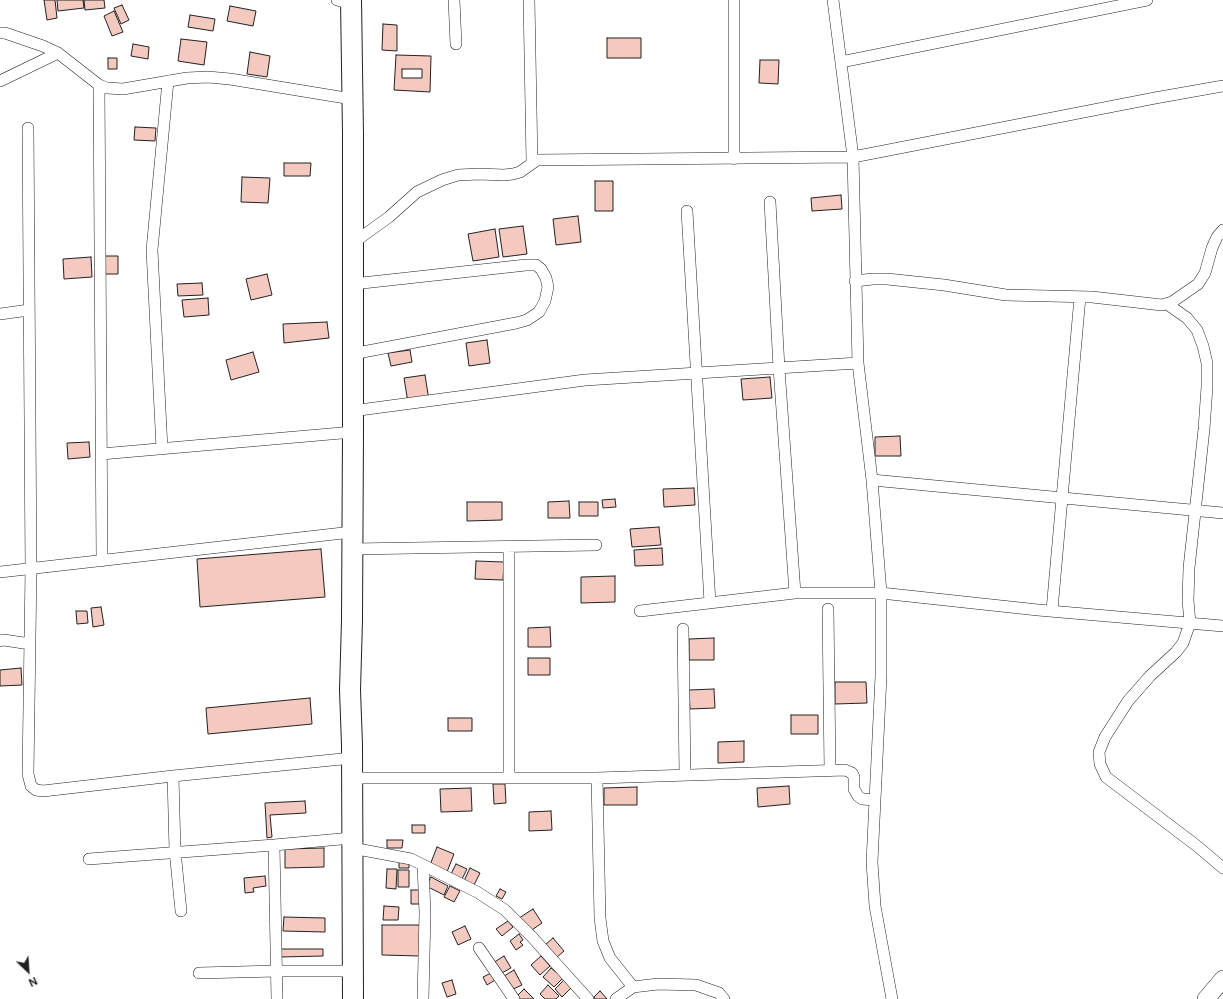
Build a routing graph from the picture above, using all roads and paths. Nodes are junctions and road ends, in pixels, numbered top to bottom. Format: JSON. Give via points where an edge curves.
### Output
{"nodes":[{"id":1,"x":454,"y":0,"type":"edge"},
{"id":2,"x":529,"y":0,"type":"edge"},
{"id":3,"x":734,"y":0,"type":"edge"},
{"id":4,"x":834,"y":0,"type":"edge"},
{"id":5,"x":1147,"y":0,"type":"edge"},
{"id":6,"x":346,"y":1,"type":"edge"},
{"id":7,"x":0,"y":33,"type":"edge"},
{"id":8,"x":456,"y":44,"type":"dead end"},
{"id":9,"x":58,"y":53,"type":"junction"},
{"id":10,"x":841,"y":62,"type":"junction"},
{"id":11,"x":0,"y":81,"type":"edge"},
{"id":12,"x":168,"y":81,"type":"junction"},
{"id":13,"x":99,"y":85,"type":"junction"},
{"id":14,"x":1223,"y":86,"type":"edge"},
{"id":15,"x":352,"y":99,"type":"junction"},
{"id":16,"x":28,"y":128,"type":"dead end"},
{"id":17,"x":852,"y":157,"type":"junction"},
{"id":18,"x":734,"y":159,"type":"junction"},
{"id":19,"x":532,"y":162,"type":"junction"},
{"id":20,"x":770,"y":202,"type":"dead end"},
{"id":21,"x":687,"y":211,"type":"dead end"},
{"id":22,"x":1223,"y":230,"type":"edge"},
{"id":23,"x":353,"y":243,"type":"junction"},
{"id":24,"x":855,"y":281,"type":"junction"},
{"id":25,"x":353,"y":284,"type":"junction"},
{"id":26,"x":1080,"y":297,"type":"junction"},
{"id":27,"x":1167,"y":304,"type":"junction"},
{"id":28,"x":29,"y":310,"type":"junction"},
{"id":29,"x":0,"y":314,"type":"edge"},
{"id":30,"x":352,"y":354,"type":"junction"},
{"id":31,"x":858,"y":363,"type":"junction"},
{"id":32,"x":779,"y":368,"type":"junction"},
{"id":33,"x":696,"y":373,"type":"junction"},
{"id":34,"x":352,"y":411,"type":"junction"},
{"id":35,"x":353,"y":432,"type":"junction"},
{"id":36,"x":162,"y":449,"type":"junction"},
{"id":37,"x":101,"y":454,"type":"junction"},
{"id":38,"x":872,"y":480,"type":"junction"},
{"id":39,"x":1061,"y":498,"type":"junction"},
{"id":40,"x":1196,"y":510,"type":"junction"},
{"id":41,"x":1223,"y":512,"type":"edge"},
{"id":42,"x":352,"y":540,"type":"junction"},
{"id":43,"x":596,"y":545,"type":"dead end"},
{"id":44,"x":509,"y":547,"type":"junction"},
{"id":45,"x":102,"y":561,"type":"junction"},
{"id":46,"x":31,"y":569,"type":"junction"},
{"id":47,"x":0,"y":572,"type":"edge"},
{"id":48,"x":795,"y":593,"type":"junction"},
{"id":49,"x":881,"y":593,"type":"junction"},
{"id":50,"x":710,"y":603,"type":"junction"},
{"id":51,"x":828,"y":609,"type":"dead end"},
{"id":52,"x":1052,"y":610,"type":"junction"},
{"id":53,"x":640,"y":611,"type":"dead end"},
{"id":54,"x":1190,"y":623,"type":"junction"},
{"id":55,"x":1223,"y":626,"type":"edge"},
{"id":56,"x":683,"y":629,"type":"dead end"},
{"id":57,"x":0,"y":641,"type":"edge"},
{"id":58,"x":30,"y":644,"type":"junction"},
{"id":59,"x":352,"y":758,"type":"junction"},
{"id":60,"x":830,"y":771,"type":"junction"},
{"id":61,"x":685,"y":775,"type":"junction"},
{"id":62,"x":173,"y":776,"type":"junction"},
{"id":63,"x":353,"y":778,"type":"junction"},
{"id":64,"x":509,"y":778,"type":"junction"},
{"id":65,"x":597,"y":778,"type":"junction"},
{"id":66,"x":874,"y":800,"type":"junction"},
{"id":67,"x":352,"y":843,"type":"junction"},
{"id":68,"x":274,"y":844,"type":"junction"},
{"id":69,"x":175,"y":851,"type":"junction"},
{"id":70,"x":89,"y":859,"type":"dead end"},
{"id":71,"x":423,"y":865,"type":"junction"},
{"id":72,"x":1223,"y":868,"type":"edge"},
{"id":73,"x":181,"y":911,"type":"dead end"},
{"id":74,"x":480,"y":948,"type":"dead end"},
{"id":75,"x":352,"y":970,"type":"junction"},
{"id":76,"x":277,"y":971,"type":"junction"},
{"id":77,"x":199,"y":973,"type":"dead end"},
{"id":78,"x":1223,"y":979,"type":"edge"},
{"id":79,"x":633,"y":987,"type":"junction"},
{"id":80,"x":277,"y":999,"type":"edge"},
{"id":81,"x":353,"y":999,"type":"edge"},
{"id":82,"x":423,"y":999,"type":"edge"},
{"id":83,"x":514,"y":999,"type":"edge"},
{"id":84,"x":588,"y":999,"type":"edge"},
{"id":85,"x":616,"y":999,"type":"edge"},
{"id":86,"x":724,"y":999,"type":"edge"},
{"id":87,"x":892,"y":999,"type":"edge"},
{"id":88,"x":1206,"y":999,"type":"edge"}],
"edges":[{"from":1,"to":8,"type":"street"},
{"from":2,"to":19,"type":"street"},
{"from":3,"to":18,"type":"street"},
{"from":4,"to":10,"type":"street"},
{"from":5,"to":10,"type":"street"},
{"from":6,"to":15,"type":"highway"},
{"from":7,"to":9,"type":"street"},
{"from":9,"to":11,"type":"street"},
{"from":9,"to":13,"type":"street"},
{"from":10,"to":17,"type":"street"},
{"from":12,"to":13,"type":"street","via":[[123,89]]},
{"from":12,"to":15,"type":"street","via":[[208,77],[230,79]]},
{"from":12,"to":36,"type":"street","via":[[152,250]]},
{"from":13,"to":37,"type":"street"},
{"from":14,"to":17,"type":"street"},
{"from":15,"to":23,"type":"highway"},
{"from":16,"to":28,"type":"street"},
{"from":17,"to":18,"type":"street"},
{"from":17,"to":24,"type":"street"},
{"from":18,"to":19,"type":"street","via":[[543,159]]},
{"from":19,"to":23,"type":"street","via":[[520,172],[513,174],[458,175],[442,180],[416,192],[389,217]]},
{"from":20,"to":32,"type":"street"},
{"from":21,"to":33,"type":"street"},
{"from":22,"to":27,"type":"street","via":[[1212,248],[1202,279]]},
{"from":23,"to":25,"type":"highway"},
{"from":24,"to":26,"type":"street","via":[[873,278],[944,285],[1006,295]]},
{"from":24,"to":31,"type":"street"},
{"from":25,"to":30,"type":"highway"},
{"from":25,"to":30,"type":"street","via":[[536,265],[546,278],[548,287],[539,312],[527,320]]},
{"from":26,"to":27,"type":"street"},
{"from":26,"to":39,"type":"street"},
{"from":27,"to":40,"type":"street","via":[[1187,318],[1197,330],[1206,363],[1207,387]]},
{"from":28,"to":29,"type":"street"},
{"from":28,"to":46,"type":"street"},
{"from":30,"to":34,"type":"highway"},
{"from":31,"to":32,"type":"street"},
{"from":31,"to":38,"type":"street"},
{"from":32,"to":33,"type":"street"},
{"from":32,"to":48,"type":"street"},
{"from":33,"to":34,"type":"street","via":[[585,380]]},
{"from":33,"to":50,"type":"street"},
{"from":34,"to":35,"type":"highway"},
{"from":35,"to":36,"type":"street"},
{"from":35,"to":42,"type":"highway"},
{"from":36,"to":37,"type":"street"},
{"from":37,"to":45,"type":"street"},
{"from":38,"to":39,"type":"street"},
{"from":38,"to":49,"type":"street"},
{"from":39,"to":40,"type":"street"},
{"from":39,"to":52,"type":"street"},
{"from":40,"to":41,"type":"street"},
{"from":40,"to":54,"type":"street","via":[[1188,587]]},
{"from":42,"to":44,"type":"street"},
{"from":42,"to":45,"type":"street"},
{"from":42,"to":59,"type":"highway"},
{"from":43,"to":44,"type":"street"},
{"from":44,"to":64,"type":"street"},
{"from":45,"to":46,"type":"street"},
{"from":46,"to":47,"type":"street"},
{"from":46,"to":58,"type":"street"},
{"from":48,"to":49,"type":"street"},
{"from":48,"to":50,"type":"street"},
{"from":49,"to":52,"type":"street"},
{"from":49,"to":66,"type":"street","via":[[881,676]]},
{"from":50,"to":53,"type":"street"},
{"from":51,"to":60,"type":"street"},
{"from":52,"to":54,"type":"street"},
{"from":54,"to":55,"type":"street"},
{"from":54,"to":72,"type":"street","via":[[1183,643],[1128,701],[1104,737],[1099,752],[1100,764],[1106,776]]},
{"from":56,"to":61,"type":"street"},
{"from":57,"to":58,"type":"street"},
{"from":58,"to":62,"type":"street","via":[[28,774],[31,786],[43,791]]},
{"from":59,"to":62,"type":"street"},
{"from":59,"to":63,"type":"highway"},
{"from":60,"to":61,"type":"street"},
{"from":60,"to":66,"type":"street","via":[[849,771],[854,777],[854,789],[858,796]]},
{"from":61,"to":65,"type":"street"},
{"from":62,"to":69,"type":"street"},
{"from":63,"to":64,"type":"street"},
{"from":63,"to":67,"type":"highway"},
{"from":64,"to":65,"type":"street"},
{"from":65,"to":79,"type":"street","via":[[600,918],[603,941],[610,958]]},
{"from":66,"to":87,"type":"street","via":[[872,862],[875,906]]},
{"from":67,"to":68,"type":"street"},
{"from":67,"to":71,"type":"street","via":[[412,859]]},
{"from":67,"to":75,"type":"highway"},
{"from":68,"to":69,"type":"street"},
{"from":68,"to":76,"type":"street"},
{"from":69,"to":70,"type":"street"},
{"from":69,"to":73,"type":"street"},
{"from":71,"to":82,"type":"street"},
{"from":71,"to":84,"type":"street","via":[[477,892],[505,910]]},
{"from":74,"to":83,"type":"street"},
{"from":75,"to":76,"type":"street"},
{"from":75,"to":81,"type":"highway"},
{"from":76,"to":77,"type":"street"},
{"from":76,"to":80,"type":"street"},
{"from":78,"to":88,"type":"main road"},
{"from":79,"to":85,"type":"street"},
{"from":79,"to":86,"type":"street","via":[[658,984],[696,985],[719,993]]}]}
